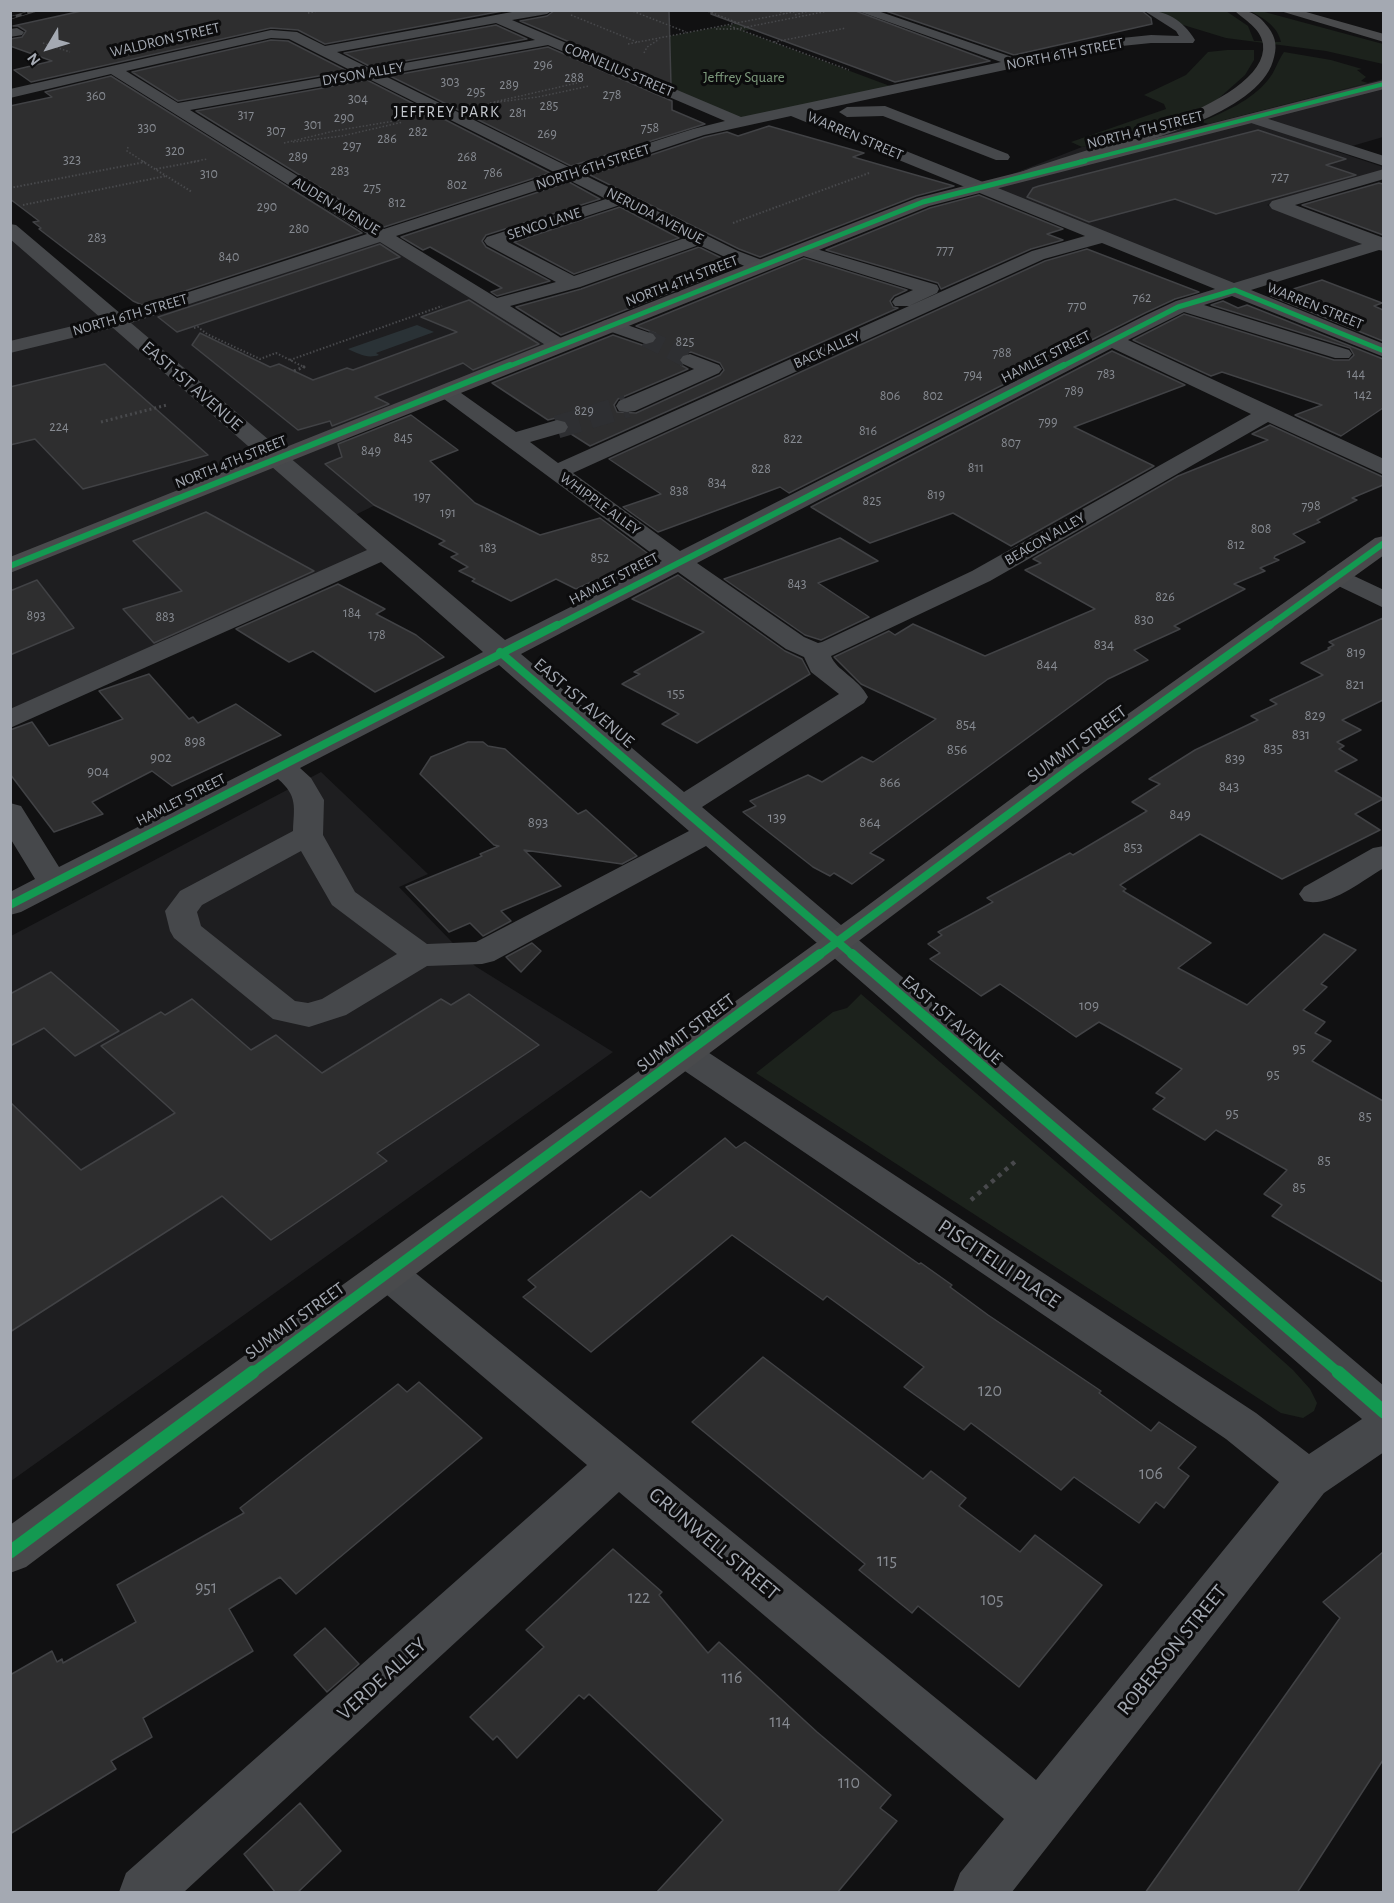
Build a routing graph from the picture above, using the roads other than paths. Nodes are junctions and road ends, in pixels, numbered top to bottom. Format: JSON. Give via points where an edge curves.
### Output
{"nodes":[{"id":1,"x":547,"y":10,"type":"edge"},
{"id":2,"x":861,"y":10,"type":"edge"},
{"id":3,"x":1149,"y":10,"type":"edge"},
{"id":4,"x":1240,"y":10,"type":"edge"},
{"id":5,"x":1283,"y":10,"type":"edge"},
{"id":6,"x":1328,"y":10,"type":"edge"},
{"id":7,"x":297,"y":19,"type":"dead end"},
{"id":8,"x":498,"y":19,"type":"junction"},
{"id":9,"x":1383,"y":27,"type":"edge"},
{"id":10,"x":284,"y":34,"type":"junction"},
{"id":11,"x":1383,"y":38,"type":"edge"},
{"id":12,"x":550,"y":41,"type":"junction"},
{"id":13,"x":326,"y":50,"type":"junction"},
{"id":14,"x":1017,"y":63,"type":"junction"},
{"id":15,"x":113,"y":69,"type":"junction"},
{"id":16,"x":372,"y":73,"type":"junction"},
{"id":17,"x":1383,"y":84,"type":"edge"},
{"id":18,"x":10,"y":93,"type":"edge"},
{"id":19,"x":176,"y":108,"type":"junction"},
{"id":20,"x":800,"y":109,"type":"junction"},
{"id":21,"x":1253,"y":118,"type":"junction"},
{"id":22,"x":740,"y":122,"type":"junction"},
{"id":23,"x":236,"y":129,"type":"dead end"},
{"id":24,"x":216,"y":133,"type":"junction"},
{"id":25,"x":1002,"y":157,"type":"dead end"},
{"id":26,"x":1383,"y":161,"type":"edge"},
{"id":27,"x":572,"y":174,"type":"junction"},
{"id":28,"x":1383,"y":174,"type":"edge"},
{"id":29,"x":1027,"y":175,"type":"junction"},
{"id":30,"x":979,"y":187,"type":"junction"},
{"id":31,"x":622,"y":199,"type":"junction"},
{"id":32,"x":10,"y":229,"type":"edge"},
{"id":33,"x":384,"y":235,"type":"junction"},
{"id":34,"x":1102,"y":237,"type":"junction"},
{"id":35,"x":700,"y":239,"type":"junction"},
{"id":36,"x":1382,"y":244,"type":"edge"},
{"id":37,"x":803,"y":250,"type":"junction"},
{"id":38,"x":760,"y":267,"type":"junction"},
{"id":39,"x":573,"y":284,"type":"junction"},
{"id":40,"x":1234,"y":290,"type":"junction"},
{"id":41,"x":494,"y":305,"type":"junction"},
{"id":42,"x":1183,"y":305,"type":"junction"},
{"id":43,"x":118,"y":321,"type":"junction"},
{"id":44,"x":610,"y":325,"type":"junction"},
{"id":45,"x":875,"y":328,"type":"junction"},
{"id":46,"x":646,"y":338,"type":"tunnel mouth"},
{"id":47,"x":1112,"y":340,"type":"junction"},
{"id":48,"x":559,"y":345,"type":"junction"},
{"id":49,"x":10,"y":347,"type":"edge"},
{"id":50,"x":1383,"y":351,"type":"edge"},
{"id":51,"x":690,"y":360,"type":"tunnel mouth"},
{"id":52,"x":1383,"y":368,"type":"edge"},
{"id":53,"x":447,"y":392,"type":"junction"},
{"id":54,"x":627,"y":406,"type":"tunnel mouth"},
{"id":55,"x":1268,"y":413,"type":"junction"},
{"id":56,"x":557,"y":427,"type":"tunnel mouth"},
{"id":57,"x":513,"y":440,"type":"junction"},
{"id":58,"x":278,"y":459,"type":"junction"},
{"id":59,"x":1383,"y":468,"type":"edge"},
{"id":60,"x":556,"y":472,"type":"junction"},
{"id":61,"x":1383,"y":543,"type":"edge"},
{"id":62,"x":384,"y":552,"type":"junction"},
{"id":63,"x":679,"y":562,"type":"junction"},
{"id":64,"x":10,"y":566,"type":"edge"},
{"id":65,"x":1337,"y":576,"type":"junction"},
{"id":66,"x":1383,"y":600,"type":"edge"},
{"id":67,"x":500,"y":652,"type":"junction"},
{"id":68,"x":816,"y":652,"type":"junction"},
{"id":69,"x":10,"y":720,"type":"edge"},
{"id":70,"x":280,"y":766,"type":"junction"},
{"id":71,"x":680,"y":808,"type":"junction"},
{"id":72,"x":10,"y":812,"type":"edge"},
{"id":73,"x":710,"y":833,"type":"junction"},
{"id":74,"x":308,"y":835,"type":"junction"},
{"id":75,"x":1383,"y":855,"type":"edge"},
{"id":76,"x":53,"y":882,"type":"junction"},
{"id":77,"x":1315,"y":894,"type":"dead end"},
{"id":78,"x":10,"y":904,"type":"edge"},
{"id":79,"x":837,"y":943,"type":"junction"},
{"id":80,"x":420,"y":955,"type":"junction"},
{"id":81,"x":685,"y":1054,"type":"junction"},
{"id":82,"x":388,"y":1274,"type":"junction"},
{"id":83,"x":1383,"y":1412,"type":"edge"},
{"id":84,"x":1383,"y":1428,"type":"edge"},
{"id":85,"x":618,"y":1465,"type":"junction"},
{"id":86,"x":1308,"y":1479,"type":"junction"},
{"id":87,"x":10,"y":1551,"type":"edge"},
{"id":88,"x":1039,"y":1815,"type":"junction"},
{"id":89,"x":146,"y":1893,"type":"edge"},
{"id":90,"x":979,"y":1893,"type":"edge"}],
"edges":[{"from":1,"to":8,"type":"street"},
{"from":2,"to":14,"type":"street"},
{"from":3,"to":14,"type":"street","name":"NORTH 6TH STREET","via":[[1181,28],[1188,40],[1135,40]]},
{"from":4,"to":29,"type":"main road","via":[[1266,33],[1270,53],[1245,90],[1197,117]]},
{"from":5,"to":11,"type":"main road"},
{"from":6,"to":9,"type":"main road"},
{"from":7,"to":10,"type":"street"},
{"from":8,"to":12,"type":"street","name":"CORNELIUS STREET"},
{"from":8,"to":13,"type":"street"},
{"from":10,"to":13,"type":"street","name":"WALDRON STREET"},
{"from":10,"to":15,"type":"street","name":"WALDRON STREET","via":[[246,38]]},
{"from":12,"to":16,"type":"street","name":"DYSON ALLEY"},
{"from":12,"to":22,"type":"street","name":"CORNELIUS STREET"},
{"from":13,"to":16,"type":"street","name":"NERUDA AVENUE"},
{"from":14,"to":20,"type":"street","name":"NORTH 6TH STREET"},
{"from":15,"to":18,"type":"street","name":"WALDRON STREET"},
{"from":15,"to":19,"type":"street","name":"AUDEN AVENUE"},
{"from":16,"to":19,"type":"street","name":"DYSON ALLEY"},
{"from":16,"to":27,"type":"street","name":"NERUDA AVENUE"},
{"from":17,"to":21,"type":"main road","name":"NORTH 4TH STREET"},
{"from":19,"to":24,"type":"street","name":"AUDEN AVENUE"},
{"from":20,"to":22,"type":"street","name":"NORTH 6TH STREET"},
{"from":20,"to":25,"type":"street","via":[[885,111]]},
{"from":20,"to":30,"type":"street","name":"WARREN STREET"},
{"from":21,"to":26,"type":"street"},
{"from":21,"to":29,"type":"main road","name":"NORTH 4TH STREET"},
{"from":22,"to":27,"type":"street","name":"NORTH 6TH STREET"},
{"from":23,"to":24,"type":"street"},
{"from":24,"to":33,"type":"street","name":"AUDEN AVENUE"},
{"from":27,"to":31,"type":"street","name":"NERUDA AVENUE"},
{"from":27,"to":33,"type":"street","name":"NORTH 6TH STREET"},
{"from":28,"to":36,"type":"street","via":[[1278,205]]},
{"from":29,"to":30,"type":"main road","name":"NORTH 4TH STREET"},
{"from":30,"to":34,"type":"street","name":"WARREN STREET"},
{"from":30,"to":37,"type":"main road","name":"NORTH 4TH STREET","via":[[923,201]]},
{"from":31,"to":35,"type":"street","name":"NERUDA AVENUE"},
{"from":31,"to":39,"type":"street","name":"SENCO LANE","via":[[493,241]]},
{"from":32,"to":43,"type":"street","name":"EAST 1ST AVENUE"},
{"from":33,"to":41,"type":"street","name":"AUDEN AVENUE"},
{"from":33,"to":43,"type":"street","name":"NORTH 6TH STREET"},
{"from":34,"to":40,"type":"street","name":"WARREN STREET"},
{"from":34,"to":45,"type":"street","name":"BACK ALLEY","via":[[1038,255]]},
{"from":35,"to":38,"type":"street","name":"NERUDA AVENUE"},
{"from":35,"to":39,"type":"street"},
{"from":36,"to":40,"type":"street","name":"HAMLET STREET"},
{"from":37,"to":38,"type":"main road","name":"NORTH 4TH STREET"},
{"from":37,"to":45,"type":"street","via":[[930,290],[857,322]]},
{"from":38,"to":44,"type":"main road","name":"NORTH 4TH STREET"},
{"from":39,"to":41,"type":"street"},
{"from":40,"to":42,"type":"street","name":"HAMLET STREET"},
{"from":40,"to":50,"type":"street","name":"WARREN STREET"},
{"from":41,"to":48,"type":"street","name":"AUDEN AVENUE"},
{"from":42,"to":47,"type":"street","name":"HAMLET STREET"},
{"from":42,"to":52,"type":"street","name":"WARREN STREET"},
{"from":43,"to":49,"type":"street","name":"NORTH 6TH STREET"},
{"from":43,"to":58,"type":"street","name":"EAST 1ST AVENUE"},
{"from":44,"to":46,"type":"street"},
{"from":44,"to":48,"type":"main road","name":"NORTH 4TH STREET"},
{"from":45,"to":60,"type":"street","name":"BACK ALLEY"},
{"from":47,"to":55,"type":"street"},
{"from":47,"to":63,"type":"street","name":"HAMLET STREET"},
{"from":48,"to":53,"type":"main road","name":"NORTH 4TH STREET"},
{"from":51,"to":54,"type":"street","via":[[712,369]]},
{"from":53,"to":57,"type":"street","name":"WHIPPLE ALLEY"},
{"from":53,"to":58,"type":"main road","name":"NORTH 4TH STREET"},
{"from":55,"to":59,"type":"street"},
{"from":55,"to":68,"type":"street","name":"BEACON ALLEY","via":[[981,576]]},
{"from":56,"to":57,"type":"street"},
{"from":57,"to":60,"type":"street","name":"WHIPPLE ALLEY"},
{"from":58,"to":62,"type":"street","name":"EAST 1ST AVENUE"},
{"from":58,"to":64,"type":"main road","name":"NORTH 4TH STREET"},
{"from":60,"to":63,"type":"street","name":"WHIPPLE ALLEY"},
{"from":61,"to":65,"type":"main road","name":"SUMMIT STREET"},
{"from":62,"to":67,"type":"street","name":"EAST 1ST AVENUE"},
{"from":62,"to":69,"type":"street"},
{"from":63,"to":67,"type":"street","name":"HAMLET STREET"},
{"from":63,"to":68,"type":"street","name":"WHIPPLE ALLEY","via":[[795,643]]},
{"from":65,"to":66,"type":"street"},
{"from":65,"to":79,"type":"main road","name":"SUMMIT STREET"},
{"from":67,"to":70,"type":"street","name":"HAMLET STREET"},
{"from":67,"to":71,"type":"street","name":"EAST 1ST AVENUE"},
{"from":68,"to":71,"type":"street","via":[[821,666],[850,688],[854,697]]},
{"from":70,"to":74,"type":"street","via":[[301,784],[309,800]]},
{"from":70,"to":76,"type":"street","name":"HAMLET STREET"},
{"from":71,"to":73,"type":"street","name":"EAST 1ST AVENUE"},
{"from":72,"to":76,"type":"street"},
{"from":73,"to":79,"type":"street","name":"EAST 1ST AVENUE"},
{"from":73,"to":80,"type":"street","via":[[482,953]]},
{"from":74,"to":80,"type":"street","via":[[343,898]]},
{"from":74,"to":80,"type":"street","via":[[191,898],[181,911],[186,931],[285,1011],[309,1015],[334,1007]]},
{"from":75,"to":77,"type":"street"},
{"from":76,"to":78,"type":"street","name":"HAMLET STREET"},
{"from":79,"to":81,"type":"main road","name":"SUMMIT STREET"},
{"from":79,"to":83,"type":"street","name":"EAST 1ST AVENUE"},
{"from":81,"to":82,"type":"main road","name":"SUMMIT STREET"},
{"from":81,"to":86,"type":"street","name":"PISCITELLI PLACE","via":[[1241,1426]]},
{"from":82,"to":85,"type":"street","name":"GRUNWELL STREET"},
{"from":82,"to":87,"type":"main road","name":"SUMMIT STREET"},
{"from":84,"to":86,"type":"street","name":"ROBERSON STREET"},
{"from":85,"to":88,"type":"street","name":"GRUNWELL STREET"},
{"from":85,"to":89,"type":"street","name":"VERDE ALLEY"},
{"from":86,"to":88,"type":"street","name":"ROBERSON STREET"},
{"from":88,"to":90,"type":"street","name":"ROBERSON STREET"}]}
